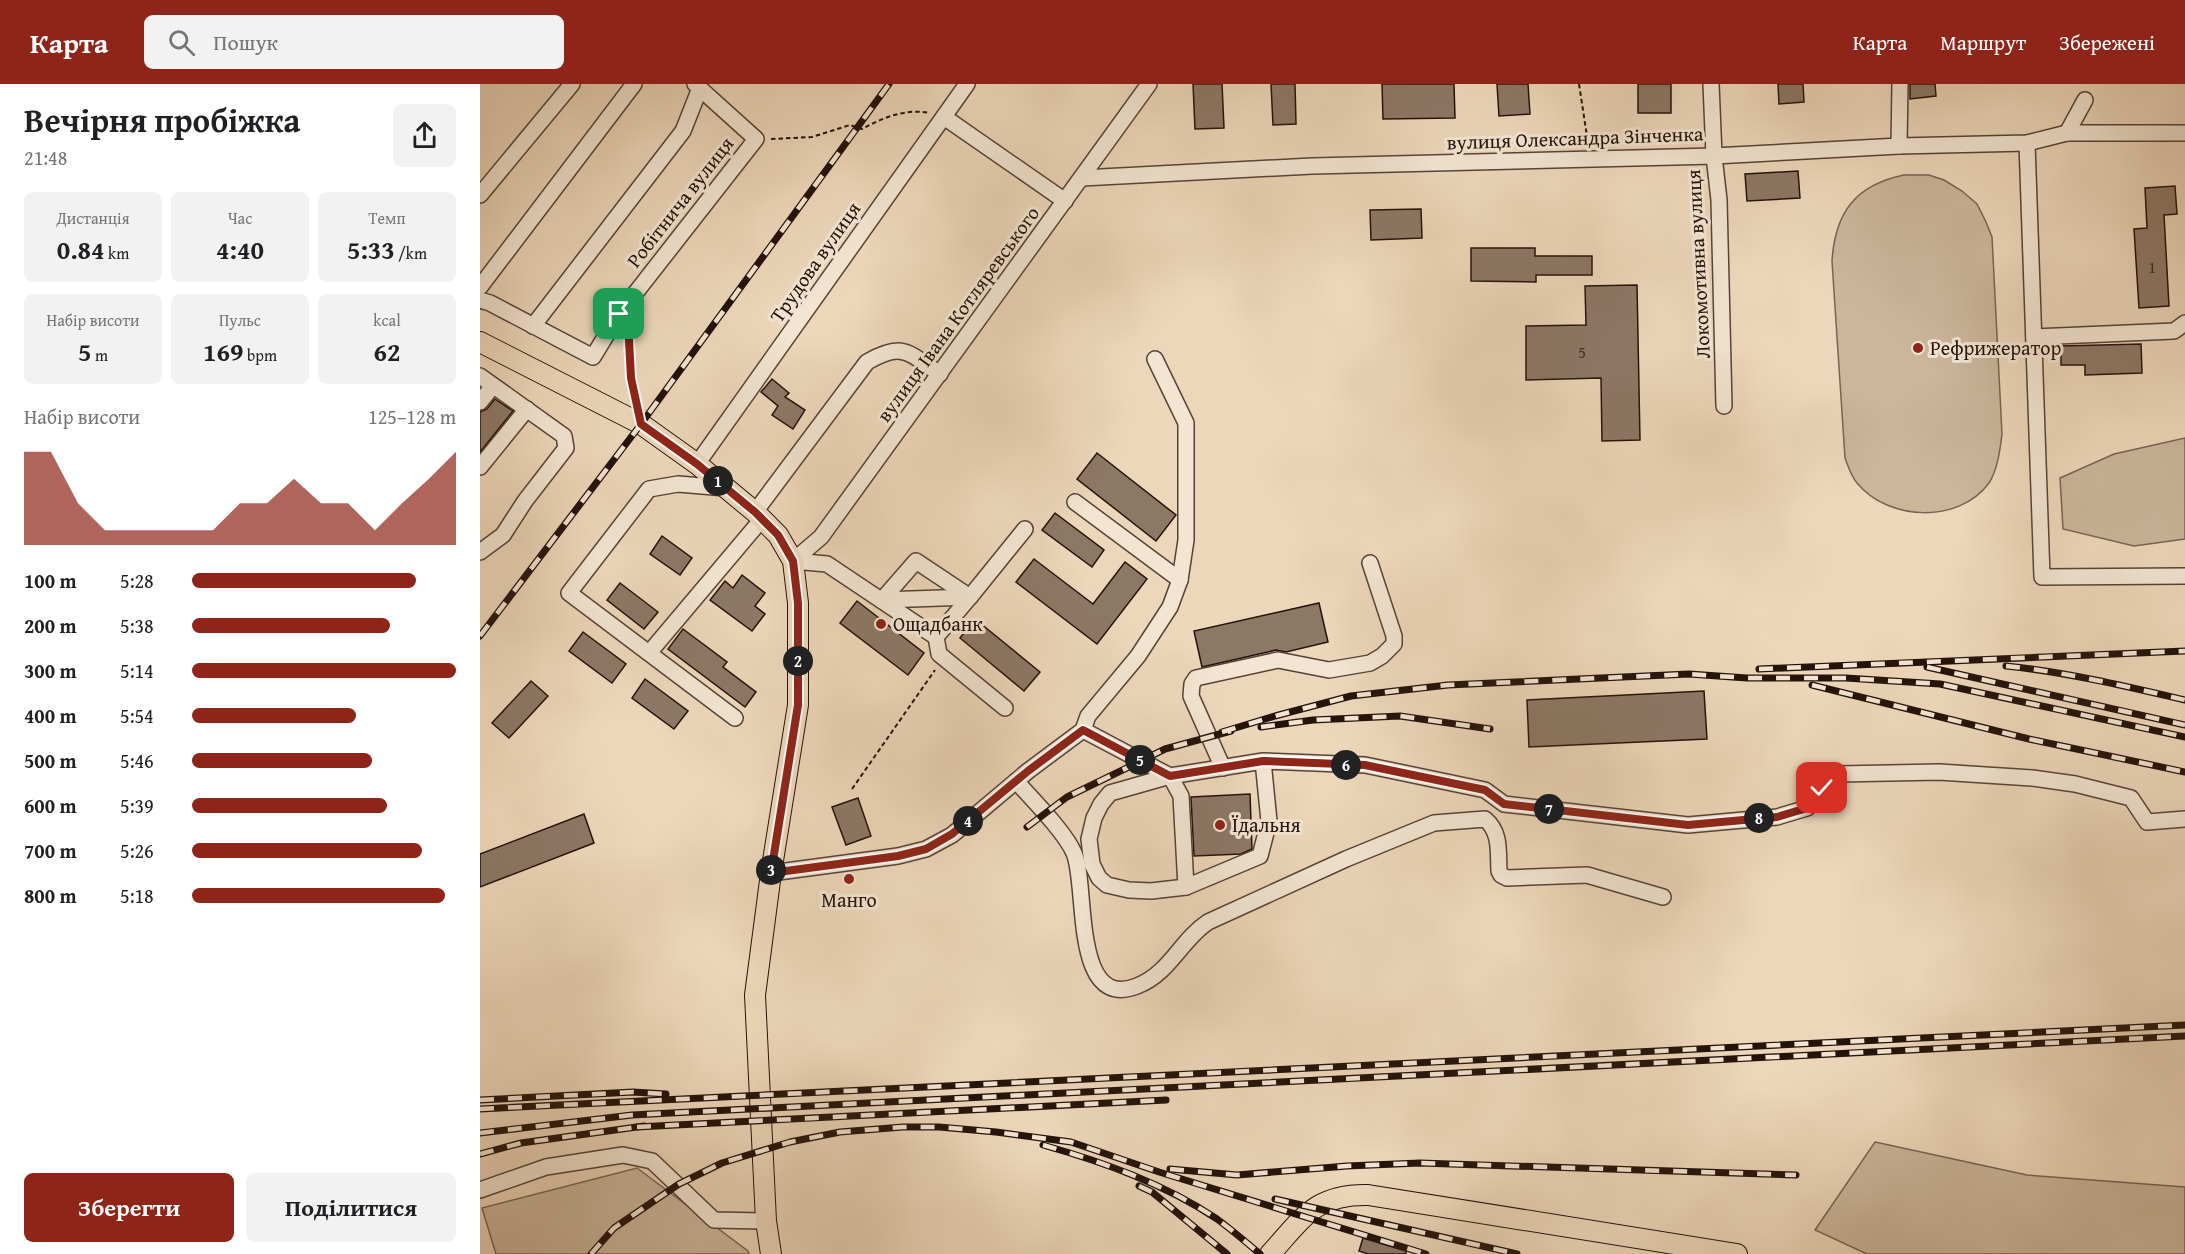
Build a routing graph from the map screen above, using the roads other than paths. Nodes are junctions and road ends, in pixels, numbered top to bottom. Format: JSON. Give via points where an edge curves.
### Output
{"nodes":[{"id":1,"x":572,"y":84,"type":"edge"},
{"id":2,"x":634,"y":84,"type":"edge"},
{"id":3,"x":967,"y":84,"type":"edge"},
{"id":4,"x":1149,"y":84,"type":"edge"},
{"id":5,"x":1711,"y":84,"type":"edge"},
{"id":6,"x":1900,"y":84,"type":"edge"},
{"id":7,"x":698,"y":86,"type":"edge"},
{"id":8,"x":2085,"y":100,"type":"dead end"},
{"id":9,"x":944,"y":117,"type":"junction"},
{"id":10,"x":2067,"y":133,"type":"junction"},
{"id":11,"x":2185,"y":133,"type":"edge"},
{"id":12,"x":2027,"y":143,"type":"junction"},
{"id":13,"x":1899,"y":146,"type":"junction"},
{"id":14,"x":1714,"y":156,"type":"junction"},
{"id":15,"x":1082,"y":178,"type":"junction"},
{"id":16,"x":480,"y":195,"type":"edge"},
{"id":17,"x":1065,"y":201,"type":"junction"},
{"id":18,"x":480,"y":287,"type":"edge"},
{"id":19,"x":480,"y":300,"type":"edge"},
{"id":20,"x":2185,"y":323,"type":"edge"},
{"id":21,"x":533,"y":326,"type":"junction"},
{"id":22,"x":2034,"y":337,"type":"junction"},
{"id":23,"x":480,"y":342,"type":"edge"},
{"id":24,"x":1155,"y":360,"type":"dead end"},
{"id":25,"x":940,"y":374,"type":"junction"},
{"id":26,"x":480,"y":376,"type":"edge"},
{"id":27,"x":494,"y":386,"type":"junction"},
{"id":28,"x":480,"y":402,"type":"edge"},
{"id":29,"x":1725,"y":406,"type":"dead end"},
{"id":30,"x":527,"y":409,"type":"junction"},
{"id":31,"x":697,"y":464,"type":"junction"},
{"id":32,"x":480,"y":467,"type":"edge"},
{"id":33,"x":726,"y":488,"type":"junction"},
{"id":34,"x":1075,"y":502,"type":"dead end"},
{"id":35,"x":759,"y":515,"type":"junction"},
{"id":36,"x":1025,"y":529,"type":"dead end"},
{"id":37,"x":480,"y":552,"type":"edge"},
{"id":38,"x":793,"y":561,"type":"junction"},
{"id":39,"x":1370,"y":563,"type":"dead end"},
{"id":40,"x":2185,"y":576,"type":"edge"},
{"id":41,"x":1180,"y":580,"type":"junction"},
{"id":42,"x":970,"y":597,"type":"junction"},
{"id":43,"x":882,"y":600,"type":"junction"},
{"id":44,"x":936,"y":637,"type":"junction"},
{"id":45,"x":649,"y":653,"type":"junction"},
{"id":46,"x":1005,"y":708,"type":"dead end"},
{"id":47,"x":735,"y":718,"type":"dead end"},
{"id":48,"x":1083,"y":730,"type":"junction"},
{"id":49,"x":1263,"y":761,"type":"junction"},
{"id":50,"x":1223,"y":768,"type":"junction"},
{"id":51,"x":1022,"y":776,"type":"junction"},
{"id":52,"x":1170,"y":776,"type":"junction"},
{"id":53,"x":2185,"y":819,"type":"edge"},
{"id":54,"x":771,"y":873,"type":"junction"},
{"id":55,"x":1186,"y":887,"type":"junction"},
{"id":56,"x":1663,"y":897,"type":"dead end"},
{"id":57,"x":480,"y":1191,"type":"edge"},
{"id":58,"x":766,"y":1221,"type":"junction"},
{"id":59,"x":771,"y":1254,"type":"edge"},
{"id":60,"x":1270,"y":1254,"type":"edge"},
{"id":61,"x":1737,"y":1254,"type":"edge"}],
"edges":[{"from":1,"to":16,"type":"street"},
{"from":2,"to":18,"type":"street"},
{"from":3,"to":9,"type":"street","name":"Трудова вулиця"},
{"from":4,"to":15,"type":"street","name":"вулиця Івана Котляревського"},
{"from":5,"to":14,"type":"street","name":"Локомотивна вулиця"},
{"from":6,"to":13,"type":"street"},
{"from":7,"to":21,"type":"street","name":"Робітнича вулиця","via":[[683,131]]},
{"from":7,"to":21,"type":"street","name":"Робітнича вулиця","via":[[756,139],[619,314],[593,357]]},
{"from":8,"to":10,"type":"street"},
{"from":9,"to":17,"type":"street"},
{"from":9,"to":31,"type":"street","name":"Трудова вулиця"},
{"from":10,"to":11,"type":"street","name":"вулиця Олександра Зінченка"},
{"from":10,"to":12,"type":"street","name":"вулиця Олександра Зінченка"},
{"from":12,"to":13,"type":"street","name":"вулиця Олександра Зінченка"},
{"from":12,"to":22,"type":"street"},
{"from":13,"to":14,"type":"street","name":"вулиця Олександра Зінченка"},
{"from":14,"to":15,"type":"street","name":"вулиця Олександра Зінченка","via":[[1312,166]]},
{"from":14,"to":29,"type":"street","name":"Локомотивна вулиця","via":[[1719,200]]},
{"from":15,"to":17,"type":"street","name":"вулиця Івана Котляревського"},
{"from":17,"to":25,"type":"street","name":"вулиця Івана Котляревського"},
{"from":19,"to":21,"type":"street","name":"Робітнича вулиця"},
{"from":20,"to":22,"type":"street","via":[[2174,331]]},
{"from":22,"to":40,"type":"street","via":[[2042,577]]},
{"from":23,"to":31,"type":"main road","via":[[641,424]]},
{"from":24,"to":41,"type":"street","via":[[1185,423],[1185,540]]},
{"from":25,"to":35,"type":"street","via":[[904,350],[892,350],[867,362]]},
{"from":25,"to":38,"type":"street","name":"вулиця Івана Котляревського","via":[[821,537]]},
{"from":26,"to":27,"type":"street"},
{"from":27,"to":28,"type":"street"},
{"from":27,"to":30,"type":"street"},
{"from":30,"to":32,"type":"street"},
{"from":30,"to":37,"type":"street","via":[[564,436],[566,448],[503,535]]},
{"from":31,"to":33,"type":"main road"},
{"from":33,"to":35,"type":"main road"},
{"from":33,"to":45,"type":"street","via":[[678,484],[649,489],[569,594]]},
{"from":34,"to":41,"type":"street"},
{"from":35,"to":38,"type":"main road","via":[[778,535]]},
{"from":35,"to":45,"type":"street"},
{"from":36,"to":42,"type":"street"},
{"from":38,"to":43,"type":"street","via":[[827,564]]},
{"from":38,"to":54,"type":"main road","via":[[798,603],[798,705]]},
{"from":39,"to":50,"type":"street","via":[[1394,636],[1394,644],[1382,656],[1370,663],[1329,670],[1278,660],[1196,678],[1191,696]]},
{"from":41,"to":48,"type":"street","via":[[1170,607],[1138,656],[1088,716]]},
{"from":42,"to":43,"type":"street"},
{"from":42,"to":43,"type":"street","via":[[916,561]]},
{"from":42,"to":44,"type":"street"},
{"from":43,"to":44,"type":"street"},
{"from":44,"to":46,"type":"street","via":[[939,654]]},
{"from":45,"to":47,"type":"street"},
{"from":48,"to":51,"type":"street"},
{"from":48,"to":52,"type":"street"},
{"from":49,"to":50,"type":"street"},
{"from":49,"to":53,"type":"street","via":[[1365,765],[1485,790],[1504,804],[1688,825],[1777,817],[1807,808],[1838,774],[1939,772],[2076,784],[2131,798],[2147,822]]},
{"from":49,"to":55,"type":"street","via":[[1269,821],[1260,856]]},
{"from":50,"to":52,"type":"street"},
{"from":51,"to":54,"type":"street","via":[[952,834],[926,849]]},
{"from":51,"to":56,"type":"street","via":[[1075,853],[1090,960],[1097,977],[1120,989],[1153,978],[1208,922],[1434,823],[1485,819],[1497,837],[1499,871],[1507,878],[1587,875]]},
{"from":52,"to":55,"type":"street","via":[[1181,796]]},
{"from":52,"to":55,"type":"street","via":[[1110,793],[1094,818],[1089,839],[1092,864],[1107,885],[1151,891]]},
{"from":54,"to":58,"type":"main road","via":[[755,995]]},
{"from":57,"to":58,"type":"street","via":[[546,1167],[623,1155],[652,1161],[714,1220]]},
{"from":58,"to":59,"type":"main road"},
{"from":60,"to":61,"type":"main road","via":[[1328,1199],[1368,1195]]}]}
